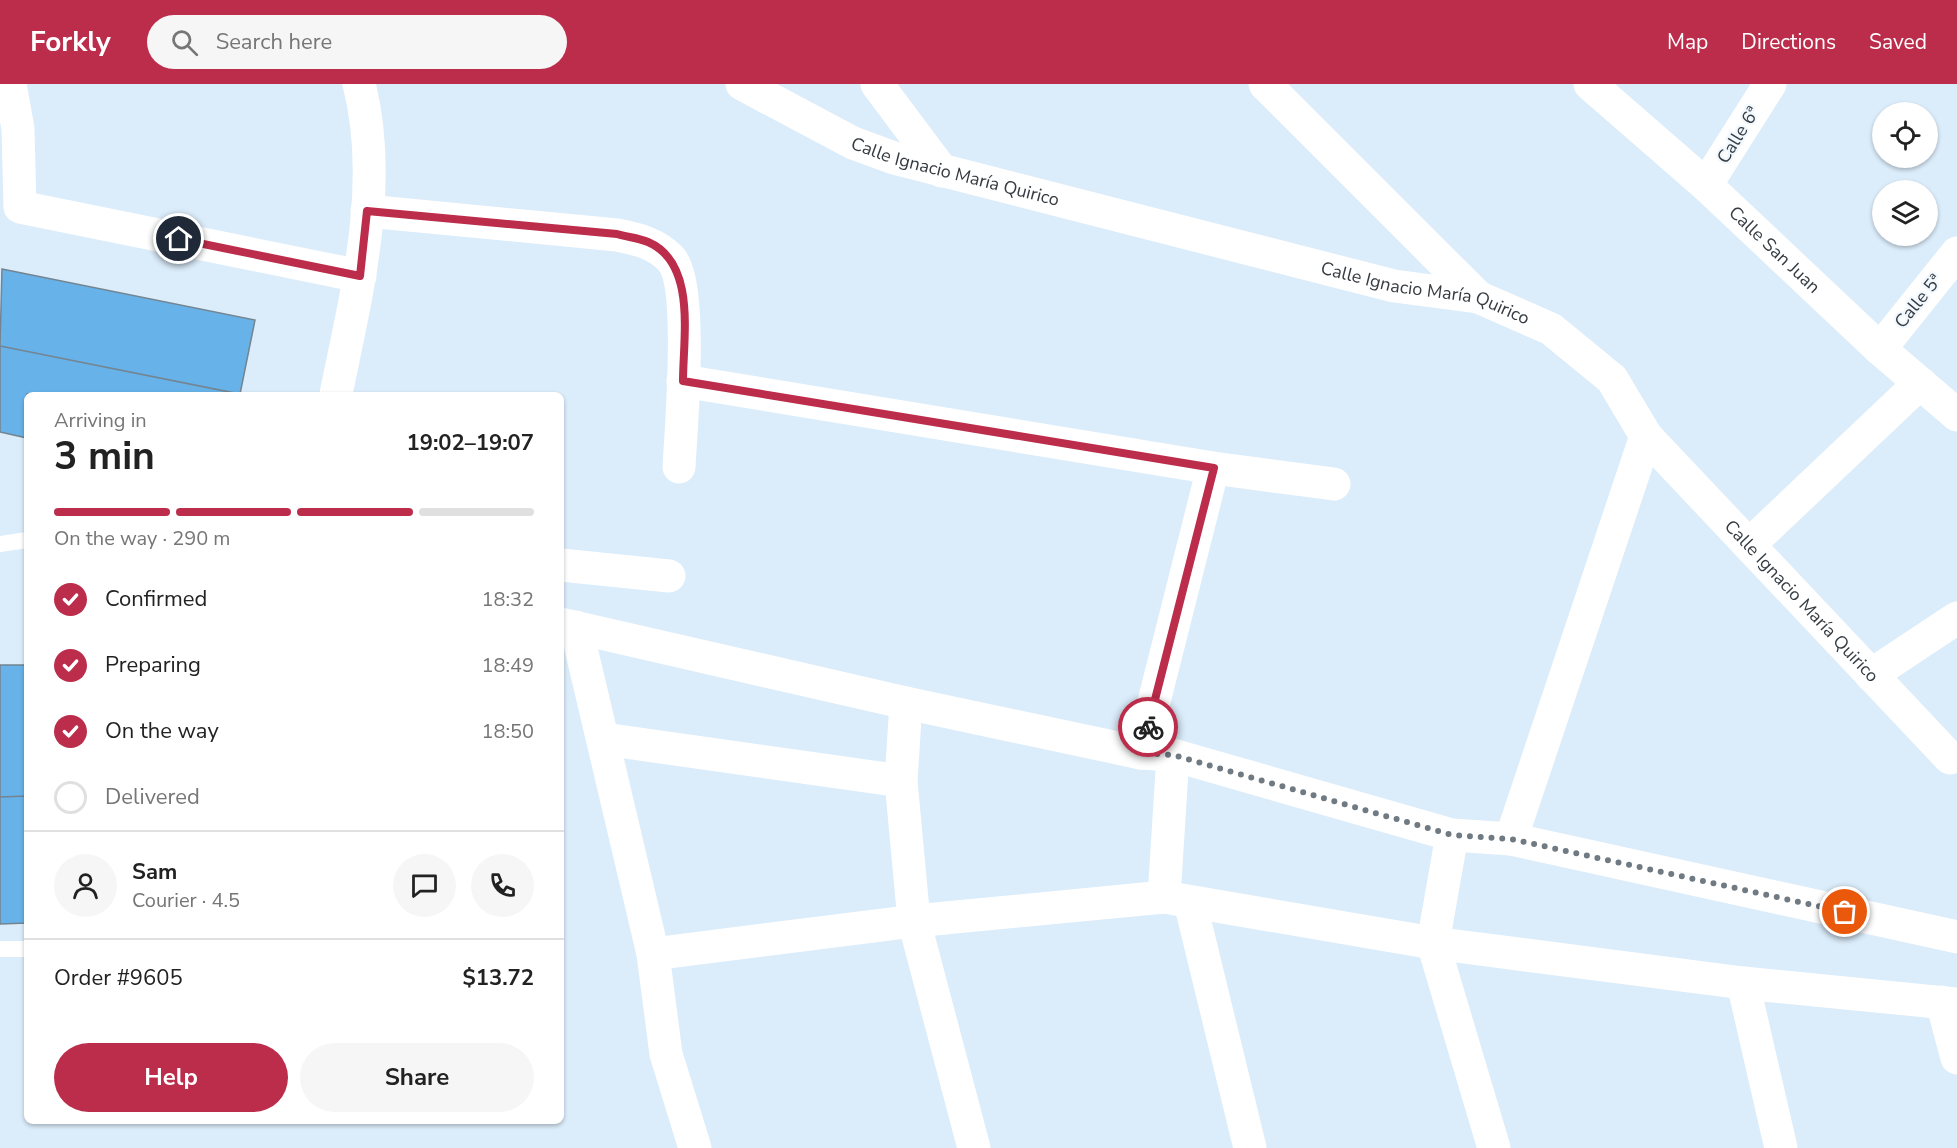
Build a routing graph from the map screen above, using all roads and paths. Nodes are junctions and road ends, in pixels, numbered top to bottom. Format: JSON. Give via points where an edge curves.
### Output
{"nodes":[{"id":1,"x":10,"y":84,"type":"edge"},
{"id":2,"x":359,"y":84,"type":"edge"},
{"id":3,"x":742,"y":84,"type":"edge"},
{"id":4,"x":877,"y":84,"type":"edge"},
{"id":5,"x":1264,"y":84,"type":"edge"},
{"id":6,"x":1590,"y":84,"type":"edge"},
{"id":7,"x":1770,"y":84,"type":"edge"},
{"id":8,"x":942,"y":171,"type":"junction"},
{"id":9,"x":1706,"y":185,"type":"junction"},
{"id":10,"x":367,"y":211,"type":"junction"},
{"id":11,"x":1957,"y":253,"type":"edge"},
{"id":12,"x":360,"y":276,"type":"junction"},
{"id":13,"x":1478,"y":297,"type":"junction"},
{"id":14,"x":1880,"y":349,"type":"junction"},
{"id":15,"x":683,"y":381,"type":"junction"},
{"id":16,"x":1920,"y":383,"type":"junction"},
{"id":17,"x":336,"y":392,"type":"edge"},
{"id":18,"x":1957,"y":415,"type":"edge"},
{"id":19,"x":1646,"y":436,"type":"junction"},
{"id":20,"x":679,"y":467,"type":"dead end"},
{"id":21,"x":1214,"y":468,"type":"junction"},
{"id":22,"x":1335,"y":484,"type":"dead end"},
{"id":23,"x":24,"y":540,"type":"edge"},
{"id":24,"x":0,"y":544,"type":"edge"},
{"id":25,"x":1749,"y":545,"type":"junction"},
{"id":26,"x":564,"y":565,"type":"edge"},
{"id":27,"x":669,"y":576,"type":"dead end"},
{"id":28,"x":1957,"y":618,"type":"edge"},
{"id":29,"x":568,"y":626,"type":"edge"},
{"id":30,"x":1871,"y":675,"type":"junction"},
{"id":31,"x":906,"y":704,"type":"junction"},
{"id":32,"x":604,"y":739,"type":"junction"},
{"id":33,"x":1157,"y":754,"type":"junction"},
{"id":34,"x":1950,"y":758,"type":"dead end"},
{"id":35,"x":902,"y":781,"type":"junction"},
{"id":36,"x":1452,"y":835,"type":"junction"},
{"id":37,"x":1511,"y":839,"type":"junction"},
{"id":38,"x":1177,"y":900,"type":"junction"},
{"id":39,"x":914,"y":921,"type":"junction"},
{"id":40,"x":1957,"y":937,"type":"edge"},
{"id":41,"x":1433,"y":943,"type":"junction"},
{"id":42,"x":0,"y":949,"type":"edge"},
{"id":43,"x":24,"y":949,"type":"edge"},
{"id":44,"x":654,"y":954,"type":"junction"},
{"id":45,"x":1743,"y":982,"type":"junction"},
{"id":46,"x":1949,"y":1003,"type":"edge"},
{"id":47,"x":1957,"y":1058,"type":"edge"},
{"id":48,"x":695,"y":1148,"type":"edge"},
{"id":49,"x":974,"y":1148,"type":"edge"},
{"id":50,"x":1250,"y":1148,"type":"edge"},
{"id":51,"x":1494,"y":1148,"type":"edge"},
{"id":52,"x":1781,"y":1148,"type":"edge"}],
"edges":[{"from":1,"to":12,"type":"street","via":[[18,129],[20,207]]},
{"from":2,"to":10,"type":"street","via":[[366,123]]},
{"from":3,"to":8,"type":"street","name":"Calle Ignacio María Quirico","via":[[852,143]]},
{"from":4,"to":8,"type":"street"},
{"from":5,"to":13,"type":"street"},
{"from":6,"to":9,"type":"street","name":"Calle San Juan"},
{"from":7,"to":9,"type":"street","name":"Calle 6ª"},
{"from":8,"to":13,"type":"street","name":"Calle Ignacio María Quirico","via":[[1394,286]]},
{"from":9,"to":14,"type":"street","name":"Calle San Juan"},
{"from":10,"to":12,"type":"street"},
{"from":10,"to":15,"type":"street","via":[[617,234],[649,242],[672,260],[683,292]]},
{"from":11,"to":14,"type":"street","name":"Calle 5ª"},
{"from":12,"to":17,"type":"street"},
{"from":13,"to":19,"type":"street","name":"Calle Ignacio María Quirico","via":[[1551,329],[1612,379]]},
{"from":14,"to":16,"type":"street","name":"Calle San Juan"},
{"from":15,"to":20,"type":"street"},
{"from":15,"to":21,"type":"street"},
{"from":16,"to":18,"type":"street","name":"Calle San Juan"},
{"from":16,"to":25,"type":"street"},
{"from":19,"to":25,"type":"street","name":"Calle Ignacio María Quirico"},
{"from":19,"to":37,"type":"street"},
{"from":21,"to":22,"type":"street"},
{"from":21,"to":33,"type":"street"},
{"from":23,"to":24,"type":"lane"},
{"from":25,"to":30,"type":"street","name":"Calle Ignacio María Quirico"},
{"from":26,"to":27,"type":"street"},
{"from":28,"to":30,"type":"street"},
{"from":29,"to":31,"type":"street"},
{"from":29,"to":32,"type":"street"},
{"from":30,"to":34,"type":"street","name":"Calle Ignacio María Quirico"},
{"from":31,"to":33,"type":"street"},
{"from":31,"to":35,"type":"street"},
{"from":32,"to":35,"type":"street"},
{"from":32,"to":44,"type":"street"},
{"from":33,"to":36,"type":"street"},
{"from":33,"to":38,"type":"street"},
{"from":35,"to":39,"type":"street"},
{"from":36,"to":37,"type":"street"},
{"from":36,"to":41,"type":"street"},
{"from":37,"to":40,"type":"street"},
{"from":38,"to":39,"type":"street"},
{"from":38,"to":41,"type":"street"},
{"from":38,"to":50,"type":"street"},
{"from":39,"to":44,"type":"street"},
{"from":39,"to":49,"type":"street"},
{"from":41,"to":45,"type":"street"},
{"from":41,"to":51,"type":"street"},
{"from":42,"to":43,"type":"lane"},
{"from":44,"to":48,"type":"street","via":[[666,1054]]},
{"from":45,"to":46,"type":"street"},
{"from":45,"to":52,"type":"street"},
{"from":46,"to":47,"type":"street"}]}
